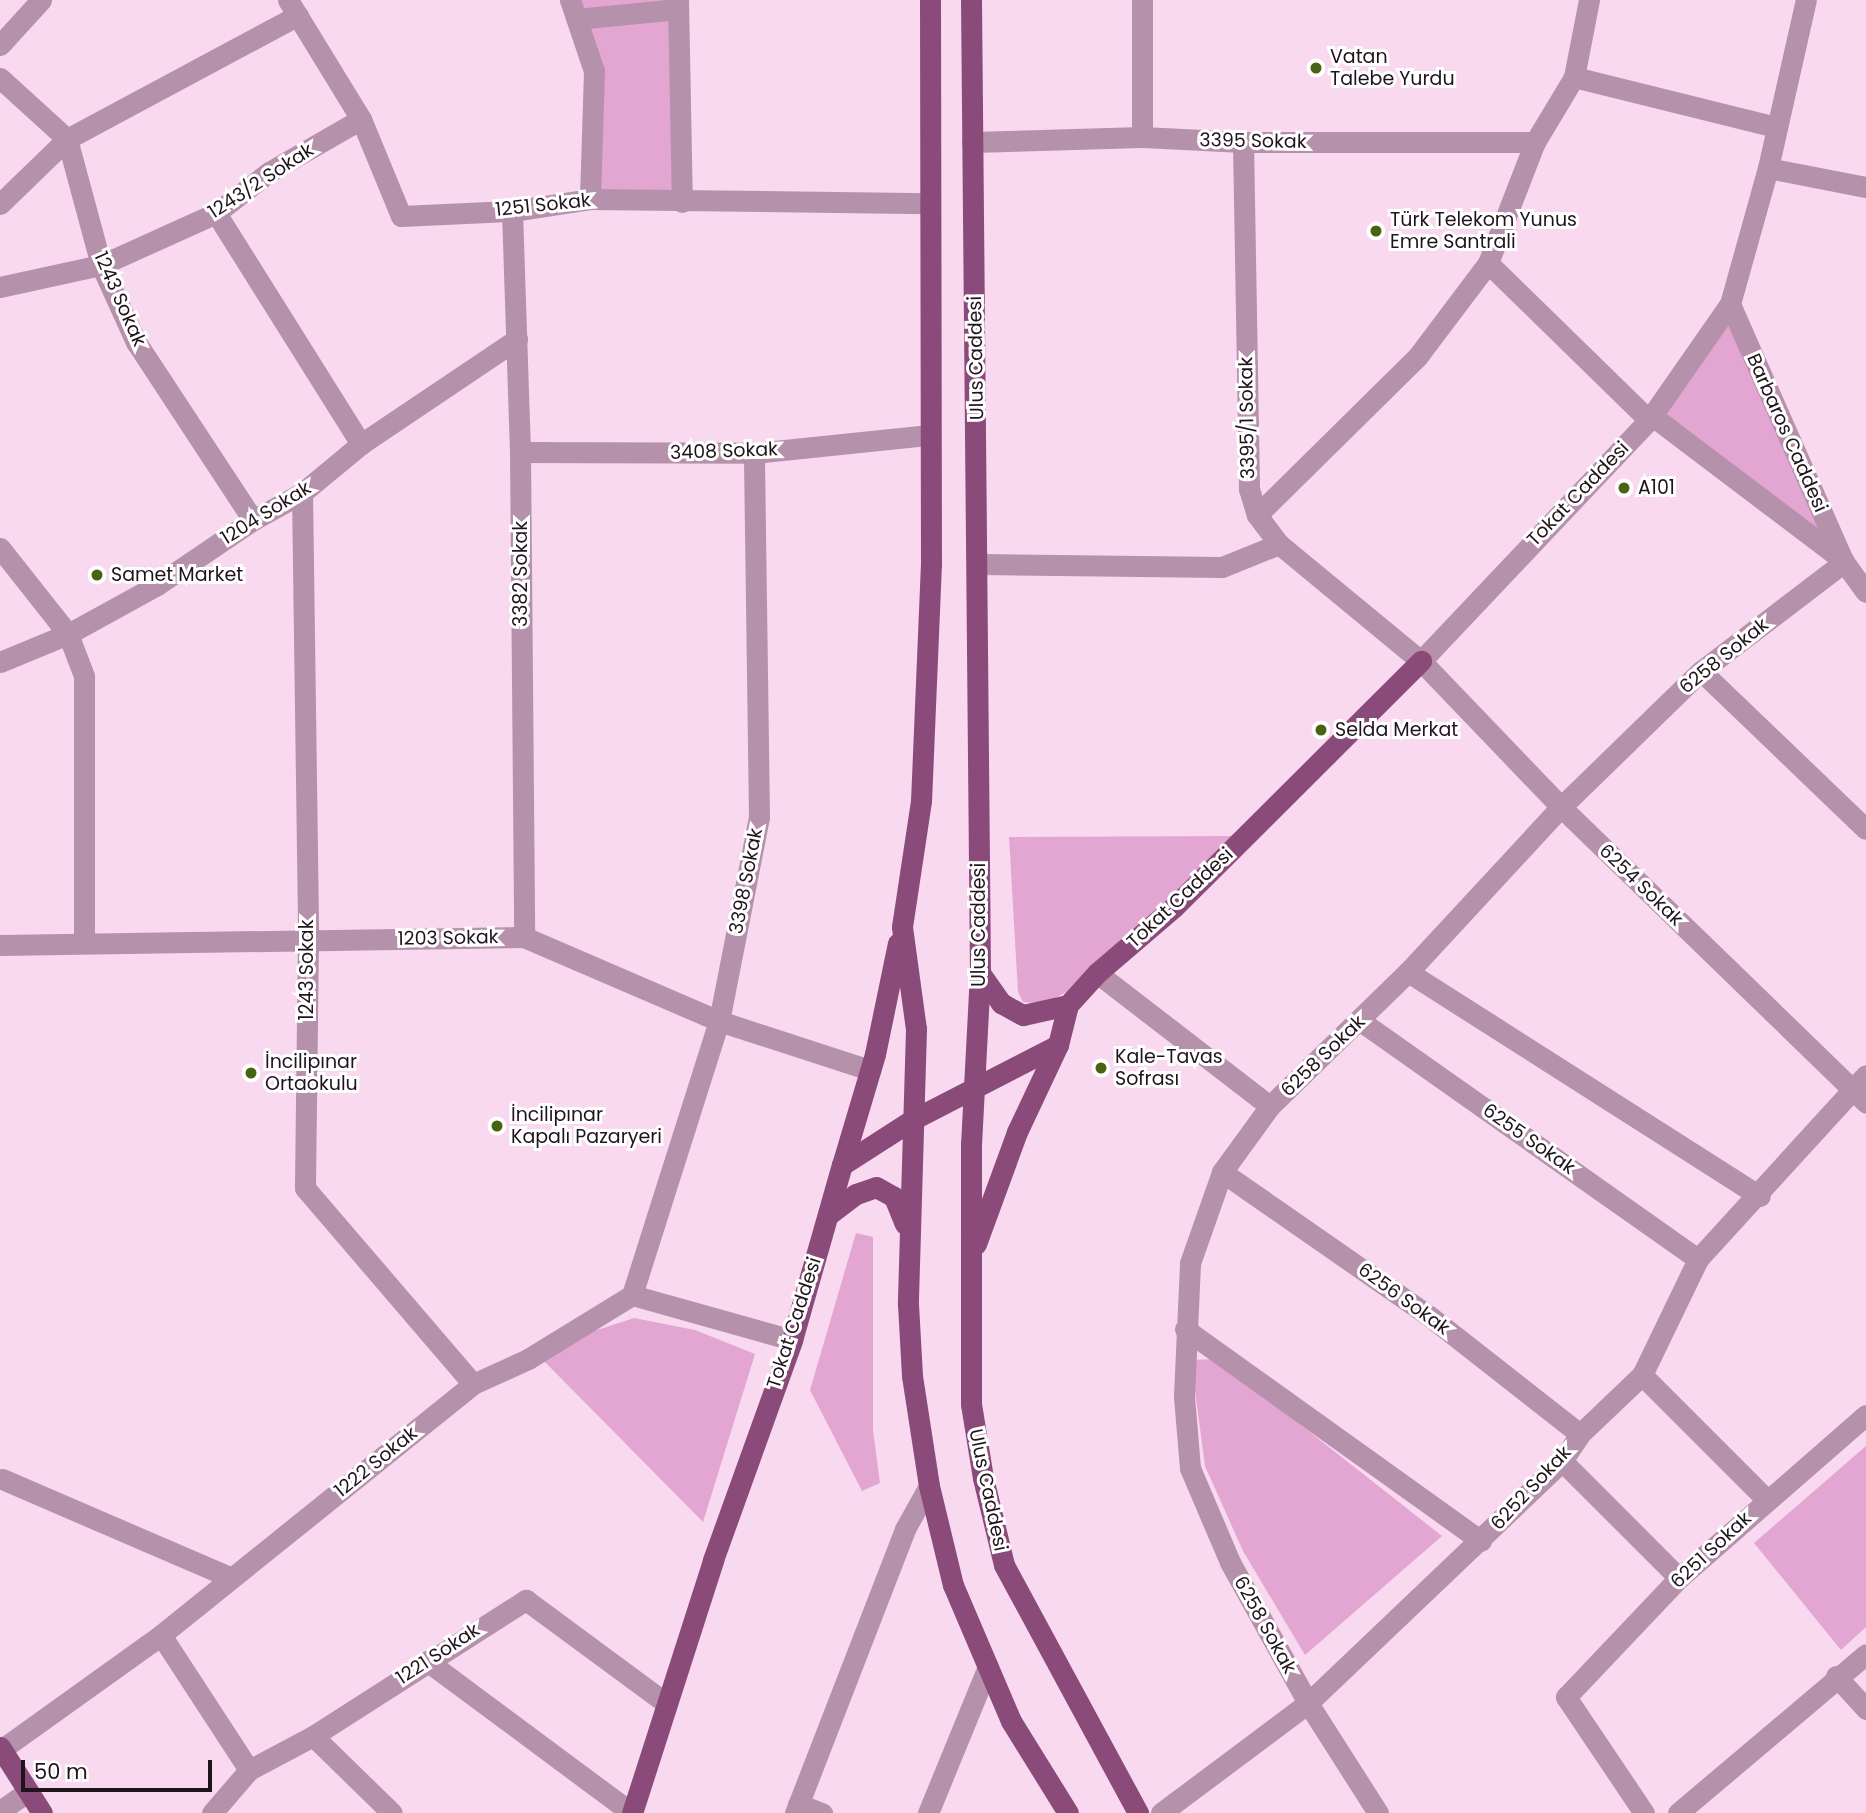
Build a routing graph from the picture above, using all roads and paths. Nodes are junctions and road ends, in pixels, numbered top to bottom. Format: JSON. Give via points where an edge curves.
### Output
{"nodes":[{"id":1,"x":40,"y":0,"type":"edge"},
{"id":2,"x":930,"y":0,"type":"edge"},
{"id":3,"x":971,"y":0,"type":"edge"},
{"id":4,"x":1142,"y":0,"type":"edge"},
{"id":5,"x":1589,"y":0,"type":"edge"},
{"id":6,"x":1806,"y":0,"type":"edge"},
{"id":7,"x":678,"y":5,"type":"edge"},
{"id":8,"x":293,"y":8,"type":"edge"},
{"id":9,"x":573,"y":10,"type":"edge"},
{"id":10,"x":0,"y":45,"type":"edge"},
{"id":11,"x":1574,"y":77,"type":"junction"},
{"id":12,"x":0,"y":78,"type":"edge"},
{"id":13,"x":362,"y":119,"type":"junction"},
{"id":14,"x":1776,"y":127,"type":"junction"},
{"id":15,"x":1142,"y":137,"type":"junction"},
{"id":16,"x":67,"y":139,"type":"junction"},
{"id":17,"x":972,"y":142,"type":"junction"},
{"id":18,"x":1243,"y":142,"type":"junction"},
{"id":19,"x":1535,"y":142,"type":"junction"},
{"id":20,"x":1768,"y":168,"type":"junction"},
{"id":21,"x":1866,"y":187,"type":"edge"},
{"id":22,"x":590,"y":199,"type":"junction"},
{"id":23,"x":682,"y":202,"type":"junction"},
{"id":24,"x":929,"y":203,"type":"junction"},
{"id":25,"x":0,"y":204,"type":"edge"},
{"id":26,"x":512,"y":211,"type":"junction"},
{"id":27,"x":216,"y":213,"type":"junction"},
{"id":28,"x":1488,"y":263,"type":"junction"},
{"id":29,"x":101,"y":265,"type":"junction"},
{"id":30,"x":0,"y":287,"type":"edge"},
{"id":31,"x":1730,"y":304,"type":"junction"},
{"id":32,"x":517,"y":339,"type":"junction"},
{"id":33,"x":1650,"y":418,"type":"junction"},
{"id":34,"x":927,"y":435,"type":"junction"},
{"id":35,"x":362,"y":444,"type":"junction"},
{"id":36,"x":520,"y":452,"type":"junction"},
{"id":37,"x":754,"y":453,"type":"junction"},
{"id":38,"x":302,"y":494,"type":"junction"},
{"id":39,"x":1257,"y":514,"type":"junction"},
{"id":40,"x":253,"y":520,"type":"junction"},
{"id":41,"x":1279,"y":544,"type":"junction"},
{"id":42,"x":0,"y":548,"type":"edge"},
{"id":43,"x":1844,"y":562,"type":"junction"},
{"id":44,"x":980,"y":564,"type":"junction"},
{"id":45,"x":1866,"y":592,"type":"edge"},
{"id":46,"x":68,"y":634,"type":"junction"},
{"id":47,"x":1421,"y":661,"type":"junction"},
{"id":48,"x":0,"y":662,"type":"edge"},
{"id":49,"x":1700,"y":671,"type":"junction"},
{"id":50,"x":1561,"y":807,"type":"junction"},
{"id":51,"x":1866,"y":829,"type":"edge"},
{"id":52,"x":902,"y":927,"type":"junction"},
{"id":53,"x":524,"y":937,"type":"junction"},
{"id":54,"x":308,"y":939,"type":"junction"},
{"id":55,"x":84,"y":941,"type":"junction"},
{"id":56,"x":0,"y":945,"type":"edge"},
{"id":57,"x":1408,"y":972,"type":"junction"},
{"id":58,"x":980,"y":973,"type":"junction"},
{"id":59,"x":1097,"y":974,"type":"junction"},
{"id":60,"x":1068,"y":1005,"type":"junction"},
{"id":61,"x":1359,"y":1020,"type":"junction"},
{"id":62,"x":719,"y":1021,"type":"junction"},
{"id":63,"x":1058,"y":1045,"type":"junction"},
{"id":64,"x":870,"y":1070,"type":"junction"},
{"id":65,"x":1862,"y":1090,"type":"edge"},
{"id":66,"x":973,"y":1092,"type":"junction"},
{"id":67,"x":1270,"y":1106,"type":"junction"},
{"id":68,"x":912,"y":1120,"type":"junction"},
{"id":69,"x":842,"y":1165,"type":"junction"},
{"id":70,"x":1222,"y":1172,"type":"junction"},
{"id":71,"x":1760,"y":1196,"type":"junction"},
{"id":72,"x":828,"y":1214,"type":"junction"},
{"id":73,"x":910,"y":1247,"type":"junction"},
{"id":74,"x":1698,"y":1259,"type":"junction"},
{"id":75,"x":970,"y":1262,"type":"junction"},
{"id":76,"x":632,"y":1295,"type":"junction"},
{"id":77,"x":1185,"y":1329,"type":"junction"},
{"id":78,"x":792,"y":1340,"type":"junction"},
{"id":79,"x":1642,"y":1375,"type":"junction"},
{"id":80,"x":473,"y":1384,"type":"junction"},
{"id":81,"x":1866,"y":1415,"type":"edge"},
{"id":82,"x":1580,"y":1434,"type":"junction"},
{"id":83,"x":1562,"y":1461,"type":"junction"},
{"id":84,"x":1,"y":1480,"type":"edge"},
{"id":85,"x":929,"y":1486,"type":"junction"},
{"id":86,"x":1766,"y":1499,"type":"junction"},
{"id":87,"x":1481,"y":1541,"type":"junction"},
{"id":88,"x":232,"y":1578,"type":"junction"},
{"id":89,"x":1679,"y":1578,"type":"junction"},
{"id":90,"x":161,"y":1635,"type":"junction"},
{"id":91,"x":1866,"y":1654,"type":"edge"},
{"id":92,"x":427,"y":1661,"type":"junction"},
{"id":93,"x":988,"y":1667,"type":"junction"},
{"id":94,"x":1836,"y":1676,"type":"junction"},
{"id":95,"x":1308,"y":1703,"type":"junction"},
{"id":96,"x":667,"y":1704,"type":"junction"},
{"id":97,"x":1866,"y":1709,"type":"edge"},
{"id":98,"x":313,"y":1736,"type":"junction"},
{"id":99,"x":1,"y":1748,"type":"edge"},
{"id":100,"x":249,"y":1770,"type":"junction"},
{"id":101,"x":27,"y":1792,"type":"junction"},
{"id":102,"x":797,"y":1809,"type":"edge"},
{"id":103,"x":0,"y":1811,"type":"edge"},
{"id":104,"x":42,"y":1813,"type":"edge"},
{"id":105,"x":212,"y":1813,"type":"edge"},
{"id":106,"x":392,"y":1813,"type":"edge"},
{"id":107,"x":632,"y":1813,"type":"edge"},
{"id":108,"x":822,"y":1813,"type":"edge"},
{"id":109,"x":928,"y":1813,"type":"edge"},
{"id":110,"x":1068,"y":1813,"type":"edge"},
{"id":111,"x":1139,"y":1813,"type":"edge"},
{"id":112,"x":1161,"y":1813,"type":"edge"},
{"id":113,"x":1378,"y":1813,"type":"edge"},
{"id":114,"x":1644,"y":1813,"type":"edge"},
{"id":115,"x":1678,"y":1813,"type":"edge"}],
"edges":[{"from":1,"to":10,"type":"street"},
{"from":2,"to":24,"type":"main road"},
{"from":3,"to":17,"type":"main road","name":"Ulus Caddesi"},
{"from":4,"to":15,"type":"street"},
{"from":5,"to":11,"type":"street"},
{"from":6,"to":14,"type":"street","name":"Tokat Caddesi"},
{"from":7,"to":9,"type":"street"},
{"from":7,"to":23,"type":"street"},
{"from":8,"to":13,"type":"street","name":"1251 Sokak"},
{"from":8,"to":16,"type":"street"},
{"from":9,"to":22,"type":"street","via":[[594,71]]},
{"from":11,"to":14,"type":"street"},
{"from":11,"to":19,"type":"street"},
{"from":12,"to":16,"type":"street"},
{"from":13,"to":26,"type":"street","name":"1251 Sokak","via":[[401,216]]},
{"from":13,"to":27,"type":"street","name":"1243/2 Sokak","via":[[269,172]]},
{"from":14,"to":20,"type":"street","name":"Tokat Caddesi"},
{"from":15,"to":17,"type":"street","name":"3395 Sokak"},
{"from":15,"to":18,"type":"street","name":"3395 Sokak"},
{"from":16,"to":25,"type":"street"},
{"from":16,"to":29,"type":"street","name":"1243 Sokak"},
{"from":17,"to":44,"type":"main road","name":"Ulus Caddesi"},
{"from":18,"to":19,"type":"street","name":"3395 Sokak"},
{"from":18,"to":39,"type":"street","name":"3395/1 Sokak","via":[[1249,489]]},
{"from":19,"to":28,"type":"street"},
{"from":20,"to":21,"type":"street"},
{"from":20,"to":31,"type":"street","name":"Tokat Caddesi"},
{"from":22,"to":23,"type":"street","name":"1251 Sokak"},
{"from":22,"to":26,"type":"street","name":"1251 Sokak"},
{"from":23,"to":24,"type":"street","name":"1251 Sokak"},
{"from":24,"to":34,"type":"main road"},
{"from":26,"to":32,"type":"street","name":"3382 Sokak"},
{"from":27,"to":29,"type":"street","name":"1243/2 Sokak"},
{"from":27,"to":35,"type":"street"},
{"from":28,"to":33,"type":"street","name":"Barbaros Caddesi"},
{"from":28,"to":39,"type":"street","via":[[1418,356]]},
{"from":29,"to":30,"type":"street","name":"1243/2 Sokak"},
{"from":29,"to":40,"type":"street","name":"1243 Sokak","via":[[136,342]]},
{"from":31,"to":33,"type":"street","name":"Tokat Caddesi","via":[[1694,362]]},
{"from":31,"to":43,"type":"street","name":"Barbaros Caddesi"},
{"from":32,"to":35,"type":"street","name":"1204 Sokak"},
{"from":32,"to":36,"type":"street","name":"3382 Sokak"},
{"from":33,"to":43,"type":"street","name":"Barbaros Caddesi"},
{"from":33,"to":47,"type":"street","name":"Tokat Caddesi"},
{"from":34,"to":37,"type":"street","name":"3408 Sokak"},
{"from":34,"to":52,"type":"main road","via":[[931,563],[921,788]]},
{"from":35,"to":38,"type":"street","name":"1204 Sokak"},
{"from":36,"to":37,"type":"street","name":"3408 Sokak"},
{"from":36,"to":53,"type":"street","name":"3382 Sokak"},
{"from":37,"to":62,"type":"street","name":"3398 Sokak","via":[[759,817]]},
{"from":38,"to":40,"type":"street","name":"1204 Sokak"},
{"from":38,"to":54,"type":"street","name":"1243 Sokak"},
{"from":39,"to":41,"type":"street","name":"3395/1 Sokak"},
{"from":40,"to":46,"type":"street","name":"1204 Sokak","via":[[157,585]]},
{"from":41,"to":44,"type":"street","via":[[1222,568]]},
{"from":41,"to":47,"type":"street","name":"3395/1 Sokak"},
{"from":42,"to":46,"type":"street"},
{"from":43,"to":45,"type":"street","name":"Barbaros Caddesi"},
{"from":43,"to":49,"type":"street","name":"6258 Sokak"},
{"from":44,"to":58,"type":"main road","name":"Ulus Caddesi"},
{"from":46,"to":48,"type":"street","name":"1204 Sokak"},
{"from":46,"to":55,"type":"street","via":[[85,676]]},
{"from":47,"to":50,"type":"street","name":"6254 Sokak"},
{"from":47,"to":59,"type":"main road","name":"Tokat Caddesi","via":[[1174,907]]},
{"from":49,"to":50,"type":"street","name":"6258 Sokak"},
{"from":49,"to":51,"type":"street"},
{"from":50,"to":57,"type":"street","name":"6258 Sokak"},
{"from":50,"to":65,"type":"street","name":"6254 Sokak"},
{"from":52,"to":64,"type":"main road","name":"Tokat Caddesi"},
{"from":52,"to":68,"type":"main road","via":[[916,1029]]},
{"from":53,"to":54,"type":"street","name":"1203 Sokak"},
{"from":53,"to":62,"type":"street","name":"1203 Sokak"},
{"from":54,"to":55,"type":"street","name":"1203 Sokak"},
{"from":54,"to":80,"type":"street","name":"1243 Sokak","via":[[305,1188]]},
{"from":55,"to":56,"type":"street","name":"1203 Sokak"},
{"from":57,"to":61,"type":"street","name":"6258 Sokak"},
{"from":57,"to":71,"type":"street"},
{"from":58,"to":60,"type":"main road","via":[[1001,1003],[1023,1015]]},
{"from":58,"to":66,"type":"main road","name":"Ulus Caddesi"},
{"from":59,"to":60,"type":"main road","name":"Tokat Caddesi"},
{"from":59,"to":67,"type":"street"},
{"from":60,"to":63,"type":"main road","name":"Tokat Caddesi"},
{"from":61,"to":67,"type":"street","name":"6258 Sokak"},
{"from":61,"to":74,"type":"street","name":"6255 Sokak"},
{"from":62,"to":64,"type":"street","name":"1203 Sokak"},
{"from":62,"to":76,"type":"street","name":"3398 Sokak"},
{"from":63,"to":66,"type":"main road"},
{"from":63,"to":75,"type":"main road","name":"Tokat Caddesi","via":[[1017,1132]]},
{"from":64,"to":69,"type":"main road","name":"Tokat Caddesi"},
{"from":65,"to":71,"type":"street","name":"6252 Sokak"},
{"from":66,"to":68,"type":"main road"},
{"from":66,"to":75,"type":"main road","name":"Ulus Caddesi"},
{"from":67,"to":70,"type":"street","name":"6258 Sokak"},
{"from":68,"to":69,"type":"main road"},
{"from":68,"to":73,"type":"main road"},
{"from":69,"to":72,"type":"main road","name":"Tokat Caddesi"},
{"from":70,"to":77,"type":"street","name":"6258 Sokak","via":[[1190,1263]]},
{"from":70,"to":82,"type":"street","name":"6256 Sokak","via":[[1428,1315]]},
{"from":71,"to":74,"type":"street","name":"6252 Sokak"},
{"from":72,"to":73,"type":"main road","via":[[866,1190],[886,1190],[900,1208]]},
{"from":72,"to":78,"type":"main road","name":"Tokat Caddesi"},
{"from":73,"to":85,"type":"main road","via":[[912,1376]]},
{"from":74,"to":79,"type":"street","name":"6252 Sokak"},
{"from":75,"to":111,"type":"main road","name":"Ulus Caddesi","via":[[971,1404],[982,1478],[1004,1565]]},
{"from":76,"to":78,"type":"street"},
{"from":76,"to":80,"type":"street","name":"1222 Sokak","via":[[528,1359]]},
{"from":77,"to":87,"type":"street"},
{"from":77,"to":95,"type":"street","name":"6258 Sokak","via":[[1190,1468],[1230,1562]]},
{"from":78,"to":96,"type":"main road","name":"Tokat Caddesi"},
{"from":79,"to":82,"type":"street","name":"6252 Sokak"},
{"from":79,"to":86,"type":"street"},
{"from":80,"to":88,"type":"street","name":"1222 Sokak"},
{"from":81,"to":86,"type":"street","name":"6251 Sokak"},
{"from":82,"to":83,"type":"street","name":"6252 Sokak"},
{"from":83,"to":87,"type":"street","name":"6252 Sokak"},
{"from":83,"to":89,"type":"street"},
{"from":84,"to":88,"type":"street"},
{"from":85,"to":93,"type":"main road","via":[[953,1585]]},
{"from":85,"to":102,"type":"street","via":[[905,1529]]},
{"from":86,"to":89,"type":"street","name":"6251 Sokak"},
{"from":87,"to":95,"type":"street","name":"6252 Sokak"},
{"from":88,"to":90,"type":"street","name":"1222 Sokak"},
{"from":89,"to":114,"type":"street","name":"6251 Sokak","via":[[1566,1697]]},
{"from":90,"to":99,"type":"street","name":"1222 Sokak"},
{"from":90,"to":100,"type":"street"},
{"from":91,"to":94,"type":"street"},
{"from":92,"to":96,"type":"street","name":"1221 Sokak","via":[[526,1600]]},
{"from":92,"to":98,"type":"street","name":"1221 Sokak"},
{"from":92,"to":107,"type":"street"},
{"from":93,"to":109,"type":"street"},
{"from":93,"to":110,"type":"main road","via":[[1011,1721]]},
{"from":94,"to":97,"type":"street"},
{"from":94,"to":115,"type":"street"},
{"from":95,"to":112,"type":"street","name":"6252 Sokak"},
{"from":95,"to":113,"type":"street","name":"6258 Sokak"},
{"from":96,"to":107,"type":"main road","name":"Tokat Caddesi"},
{"from":98,"to":100,"type":"street","name":"1221 Sokak"},
{"from":98,"to":106,"type":"street"},
{"from":99,"to":101,"type":"main road"},
{"from":100,"to":105,"type":"street","name":"1221 Sokak"},
{"from":101,"to":103,"type":"street"},
{"from":101,"to":104,"type":"main road"},
{"from":102,"to":108,"type":"street"}]}
